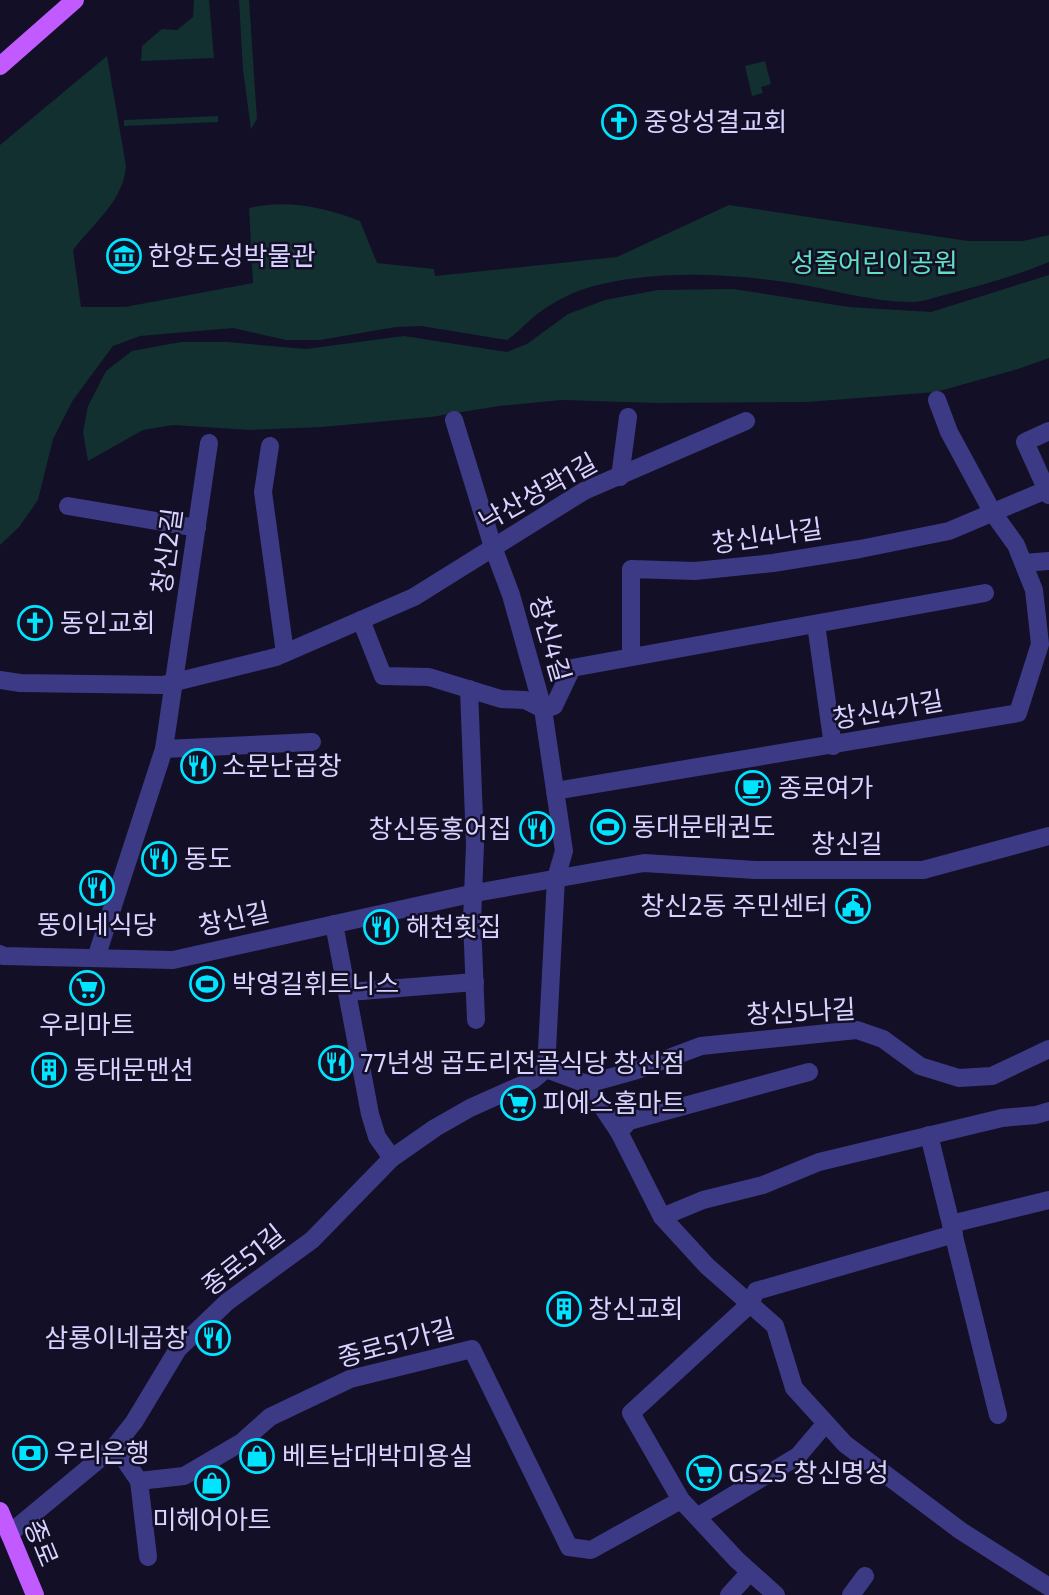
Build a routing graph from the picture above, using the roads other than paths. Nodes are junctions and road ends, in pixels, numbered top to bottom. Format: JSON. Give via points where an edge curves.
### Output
{"nodes":[{"id":1,"x":75,"y":0,"type":"edge"},
{"id":2,"x":0,"y":66,"type":"edge"},
{"id":3,"x":937,"y":400,"type":"dead end"},
{"id":4,"x":628,"y":417,"type":"dead end"},
{"id":5,"x":454,"y":420,"type":"dead end"},
{"id":6,"x":746,"y":421,"type":"dead end"},
{"id":7,"x":1049,"y":431,"type":"edge"},
{"id":8,"x":209,"y":443,"type":"dead end"},
{"id":9,"x":270,"y":446,"type":"dead end"},
{"id":10,"x":620,"y":477,"type":"junction"},
{"id":11,"x":1048,"y":493,"type":"edge"},
{"id":12,"x":68,"y":506,"type":"dead end"},
{"id":13,"x":993,"y":513,"type":"junction"},
{"id":14,"x":197,"y":528,"type":"junction"},
{"id":15,"x":493,"y":547,"type":"junction"},
{"id":16,"x":1049,"y":561,"type":"edge"},
{"id":17,"x":1024,"y":563,"type":"junction"},
{"id":18,"x":985,"y":593,"type":"dead end"},
{"id":19,"x":361,"y":620,"type":"junction"},
{"id":20,"x":816,"y":624,"type":"junction"},
{"id":21,"x":285,"y":653,"type":"junction"},
{"id":22,"x":631,"y":657,"type":"junction"},
{"id":23,"x":0,"y":680,"type":"edge"},
{"id":24,"x":175,"y":682,"type":"junction"},
{"id":25,"x":469,"y":689,"type":"junction"},
{"id":26,"x":543,"y":709,"type":"junction"},
{"id":27,"x":312,"y":741,"type":"dead end"},
{"id":28,"x":833,"y":746,"type":"junction"},
{"id":29,"x":164,"y":749,"type":"junction"},
{"id":30,"x":555,"y":791,"type":"junction"},
{"id":31,"x":1048,"y":839,"type":"edge"},
{"id":32,"x":556,"y":878,"type":"junction"},
{"id":33,"x":475,"y":893,"type":"junction"},
{"id":34,"x":334,"y":924,"type":"junction"},
{"id":35,"x":0,"y":954,"type":"edge"},
{"id":36,"x":96,"y":958,"type":"junction"},
{"id":37,"x":475,"y":982,"type":"junction"},
{"id":38,"x":349,"y":992,"type":"junction"},
{"id":39,"x":476,"y":1020,"type":"dead end"},
{"id":40,"x":1049,"y":1049,"type":"edge"},
{"id":41,"x":546,"y":1069,"type":"junction"},
{"id":42,"x":809,"y":1072,"type":"dead end"},
{"id":43,"x":587,"y":1084,"type":"junction"},
{"id":44,"x":1049,"y":1111,"type":"edge"},
{"id":45,"x":619,"y":1132,"type":"junction"},
{"id":46,"x":929,"y":1135,"type":"junction"},
{"id":47,"x":392,"y":1158,"type":"junction"},
{"id":48,"x":1049,"y":1200,"type":"edge"},
{"id":49,"x":662,"y":1217,"type":"junction"},
{"id":50,"x":952,"y":1229,"type":"junction"},
{"id":51,"x":750,"y":1304,"type":"junction"},
{"id":52,"x":998,"y":1415,"type":"dead end"},
{"id":53,"x":826,"y":1423,"type":"junction"},
{"id":54,"x":115,"y":1446,"type":"junction"},
{"id":55,"x":139,"y":1481,"type":"junction"},
{"id":56,"x":681,"y":1500,"type":"junction"},
{"id":57,"x":0,"y":1511,"type":"edge"},
{"id":58,"x":697,"y":1517,"type":"junction"},
{"id":59,"x":9,"y":1534,"type":"junction"},
{"id":60,"x":148,"y":1557,"type":"dead end"},
{"id":61,"x":750,"y":1572,"type":"junction"},
{"id":62,"x":865,"y":1576,"type":"dead end"},
{"id":63,"x":1049,"y":1587,"type":"edge"},
{"id":64,"x":35,"y":1595,"type":"edge"},
{"id":65,"x":729,"y":1595,"type":"edge"},
{"id":66,"x":776,"y":1595,"type":"edge"},
{"id":67,"x":851,"y":1595,"type":"edge"}],
"edges":[{"from":1,"to":2,"type":"main road"},
{"from":3,"to":13,"type":"street","name":"창신4가길"},
{"from":4,"to":10,"type":"street"},
{"from":5,"to":15,"type":"street","name":"창신4길"},
{"from":6,"to":10,"type":"street","name":"낙산성곽1길"},
{"from":7,"to":11,"type":"street","via":[[1025,442]]},
{"from":8,"to":14,"type":"street","name":"창신2길"},
{"from":9,"to":21,"type":"street","via":[[263,492]]},
{"from":10,"to":15,"type":"street","name":"낙산성곽1길","via":[[584,491]]},
{"from":11,"to":13,"type":"street"},
{"from":12,"to":14,"type":"street"},
{"from":13,"to":17,"type":"street","name":"창신4가길"},
{"from":13,"to":22,"type":"street","name":"창신4나길","via":[[948,531],[773,563],[695,571],[631,569]]},
{"from":14,"to":24,"type":"street","name":"창신2길"},
{"from":15,"to":19,"type":"street","name":"낙산성곽1길","via":[[414,597]]},
{"from":15,"to":26,"type":"street","name":"창신4길"},
{"from":16,"to":17,"type":"street"},
{"from":17,"to":28,"type":"street","name":"창신4가길","via":[[1034,590],[1040,644],[1018,713]]},
{"from":18,"to":20,"type":"street"},
{"from":19,"to":21,"type":"street","name":"낙산성곽1길"},
{"from":19,"to":25,"type":"street","via":[[383,676],[429,677]]},
{"from":20,"to":22,"type":"street"},
{"from":20,"to":28,"type":"street"},
{"from":21,"to":24,"type":"street","name":"낙산성곽1길"},
{"from":22,"to":26,"type":"street","via":[[572,668],[554,706]]},
{"from":23,"to":24,"type":"street","name":"낙산성곽1길"},
{"from":24,"to":29,"type":"street","name":"창신2길"},
{"from":25,"to":26,"type":"street","via":[[501,699],[525,700]]},
{"from":25,"to":33,"type":"street"},
{"from":26,"to":30,"type":"street","name":"창신4길"},
{"from":27,"to":29,"type":"street"},
{"from":28,"to":30,"type":"street","name":"창신4가길"},
{"from":29,"to":36,"type":"street","name":"창신2길"},
{"from":30,"to":32,"type":"street","name":"창신4길","via":[[564,850]]},
{"from":31,"to":32,"type":"street","name":"창신길","via":[[923,870],[755,870],[644,863]]},
{"from":32,"to":33,"type":"street","name":"창신길"},
{"from":32,"to":41,"type":"street","name":"창신4길"},
{"from":33,"to":34,"type":"street","name":"창신길"},
{"from":33,"to":37,"type":"street"},
{"from":34,"to":36,"type":"street","name":"창신길","via":[[173,960]]},
{"from":34,"to":38,"type":"street"},
{"from":35,"to":36,"type":"street","name":"창신길"},
{"from":37,"to":38,"type":"street"},
{"from":37,"to":39,"type":"street"},
{"from":38,"to":47,"type":"street","via":[[370,1114],[377,1137]]},
{"from":40,"to":43,"type":"street","name":"창신5나길","via":[[992,1076],[959,1078],[920,1066],[883,1039],[857,1030],[701,1046]]},
{"from":41,"to":43,"type":"street"},
{"from":41,"to":47,"type":"street","name":"종로51길","via":[[533,1080],[435,1128]]},
{"from":42,"to":45,"type":"street","via":[[629,1121]]},
{"from":43,"to":45,"type":"street"},
{"from":44,"to":46,"type":"street"},
{"from":45,"to":49,"type":"street"},
{"from":46,"to":49,"type":"street","via":[[819,1162]]},
{"from":46,"to":50,"type":"street"},
{"from":47,"to":54,"type":"street","name":"종로51길","via":[[312,1240],[227,1302],[178,1349]]},
{"from":48,"to":50,"type":"street"},
{"from":49,"to":51,"type":"street"},
{"from":50,"to":51,"type":"street","via":[[756,1290]]},
{"from":50,"to":52,"type":"street"},
{"from":51,"to":53,"type":"street","via":[[775,1326],[794,1388]]},
{"from":51,"to":56,"type":"street","via":[[631,1413]]},
{"from":53,"to":58,"type":"street","via":[[798,1456]]},
{"from":53,"to":63,"type":"street","via":[[845,1444],[961,1531]]},
{"from":54,"to":55,"type":"street"},
{"from":54,"to":59,"type":"street","name":"종로51길"},
{"from":55,"to":56,"type":"street","name":"종로51가길","via":[[184,1476],[242,1442],[270,1417],[349,1379],[472,1349],[569,1548],[591,1550]]},
{"from":55,"to":60,"type":"street"},
{"from":56,"to":58,"type":"street"},
{"from":57,"to":59,"type":"main road","name":"종로"},
{"from":58,"to":61,"type":"street"},
{"from":59,"to":64,"type":"main road","name":"종로"},
{"from":61,"to":65,"type":"street"},
{"from":61,"to":66,"type":"street"},
{"from":62,"to":67,"type":"street"}]}
